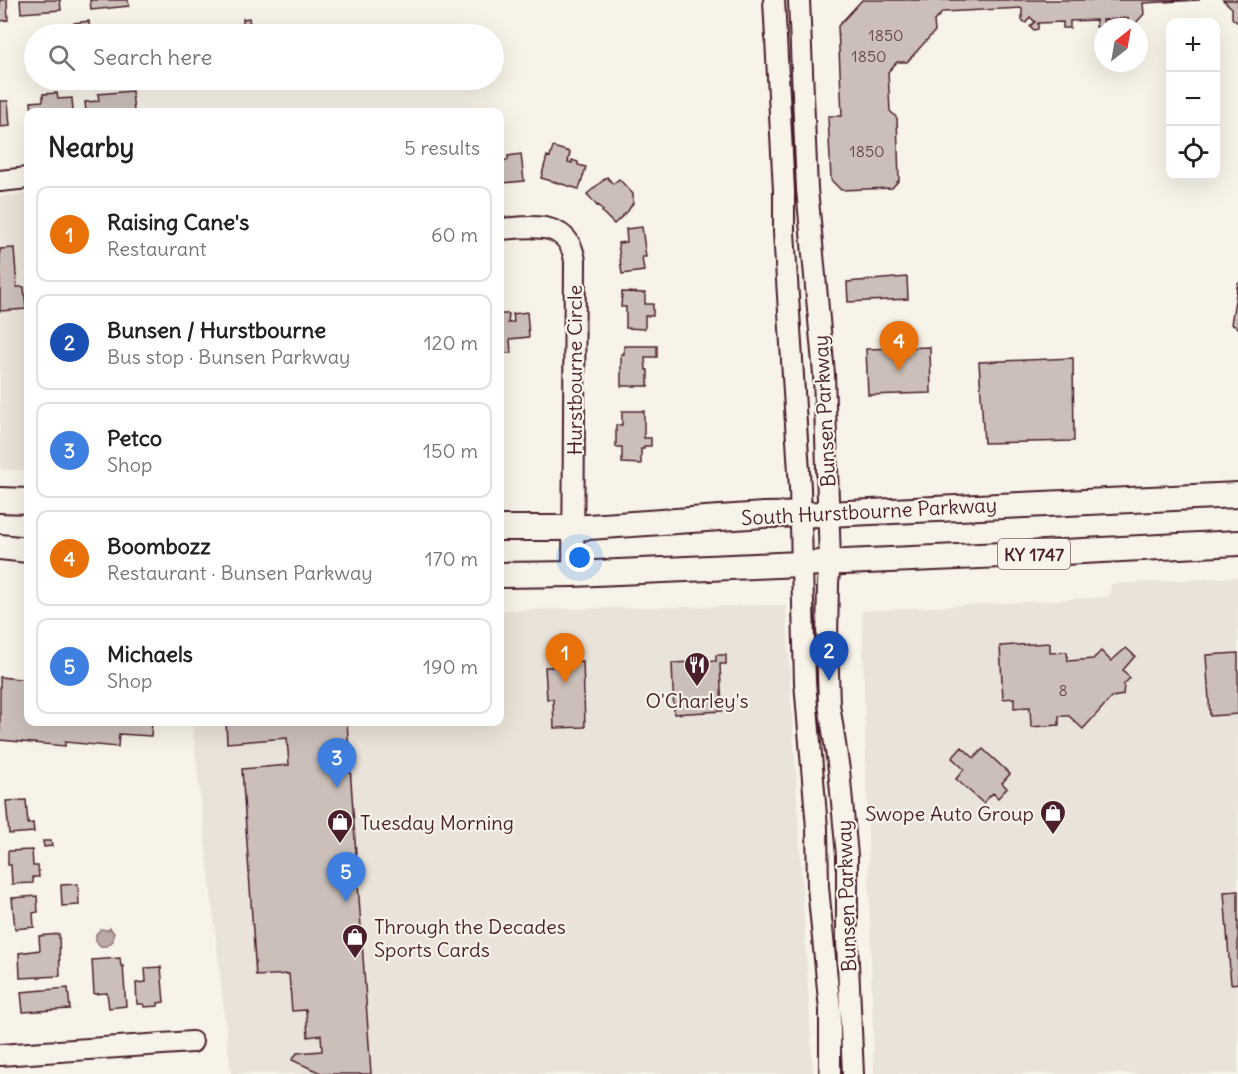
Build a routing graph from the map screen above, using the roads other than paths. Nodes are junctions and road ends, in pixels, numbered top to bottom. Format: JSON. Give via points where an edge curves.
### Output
{"nodes":[{"id":1,"x":774,"y":0,"type":"edge"},
{"id":2,"x":799,"y":0,"type":"edge"},
{"id":3,"x":24,"y":178,"type":"edge"},
{"id":4,"x":0,"y":181,"type":"edge"},
{"id":5,"x":504,"y":230,"type":"edge"},
{"id":6,"x":1238,"y":495,"type":"edge"},
{"id":7,"x":0,"y":500,"type":"edge"},
{"id":8,"x":24,"y":501,"type":"edge"},
{"id":9,"x":828,"y":514,"type":"junction"},
{"id":10,"x":801,"y":515,"type":"junction"},
{"id":11,"x":504,"y":528,"type":"edge"},
{"id":12,"x":574,"y":528,"type":"junction"},
{"id":13,"x":1238,"y":543,"type":"edge"},
{"id":14,"x":0,"y":547,"type":"edge"},
{"id":15,"x":24,"y":550,"type":"edge"},
{"id":16,"x":830,"y":562,"type":"junction"},
{"id":17,"x":801,"y":563,"type":"junction"},
{"id":18,"x":573,"y":574,"type":"junction"},
{"id":19,"x":504,"y":575,"type":"edge"},
{"id":20,"x":192,"y":1042,"type":"dead end"},
{"id":21,"x":0,"y":1055,"type":"edge"},
{"id":22,"x":830,"y":1074,"type":"edge"},
{"id":23,"x":853,"y":1074,"type":"edge"}],
"edges":[{"from":1,"to":10,"type":"street","name":"Bunsen Parkway"},
{"from":2,"to":9,"type":"street","name":"Bunsen Parkway","via":[[807,189],[824,374]]},
{"from":3,"to":4,"type":"street"},
{"from":5,"to":12,"type":"street","name":"Hurstbourne Circle","via":[[545,227],[566,239],[573,252]]},
{"from":6,"to":9,"type":"main road","name":"South Hurstbourne Parkway"},
{"from":7,"to":8,"type":"main road"},
{"from":9,"to":10,"type":"main road","name":"South Hurstbourne Parkway"},
{"from":9,"to":16,"type":"street","name":"Bunsen Parkway"},
{"from":10,"to":12,"type":"main road","name":"South Hurstbourne Parkway"},
{"from":10,"to":17,"type":"street","name":"Bunsen Parkway"},
{"from":11,"to":12,"type":"main road","name":"South Hurstbourne Parkway"},
{"from":12,"to":18,"type":"street","name":"Hurstbourne Circle"},
{"from":13,"to":16,"type":"main road","number":"KY 1747"},
{"from":14,"to":15,"type":"main road"},
{"from":16,"to":17,"type":"main road","number":"KY 1747"},
{"from":16,"to":23,"type":"street","name":"Bunsen Parkway","via":[[827,641],[847,856]]},
{"from":17,"to":18,"type":"main road","number":"KY 1747"},
{"from":17,"to":22,"type":"street","name":"Bunsen Parkway","via":[[818,887],[830,1010]]},
{"from":18,"to":19,"type":"main road","number":"KY 1747"},
{"from":20,"to":21,"type":"street"}]}
